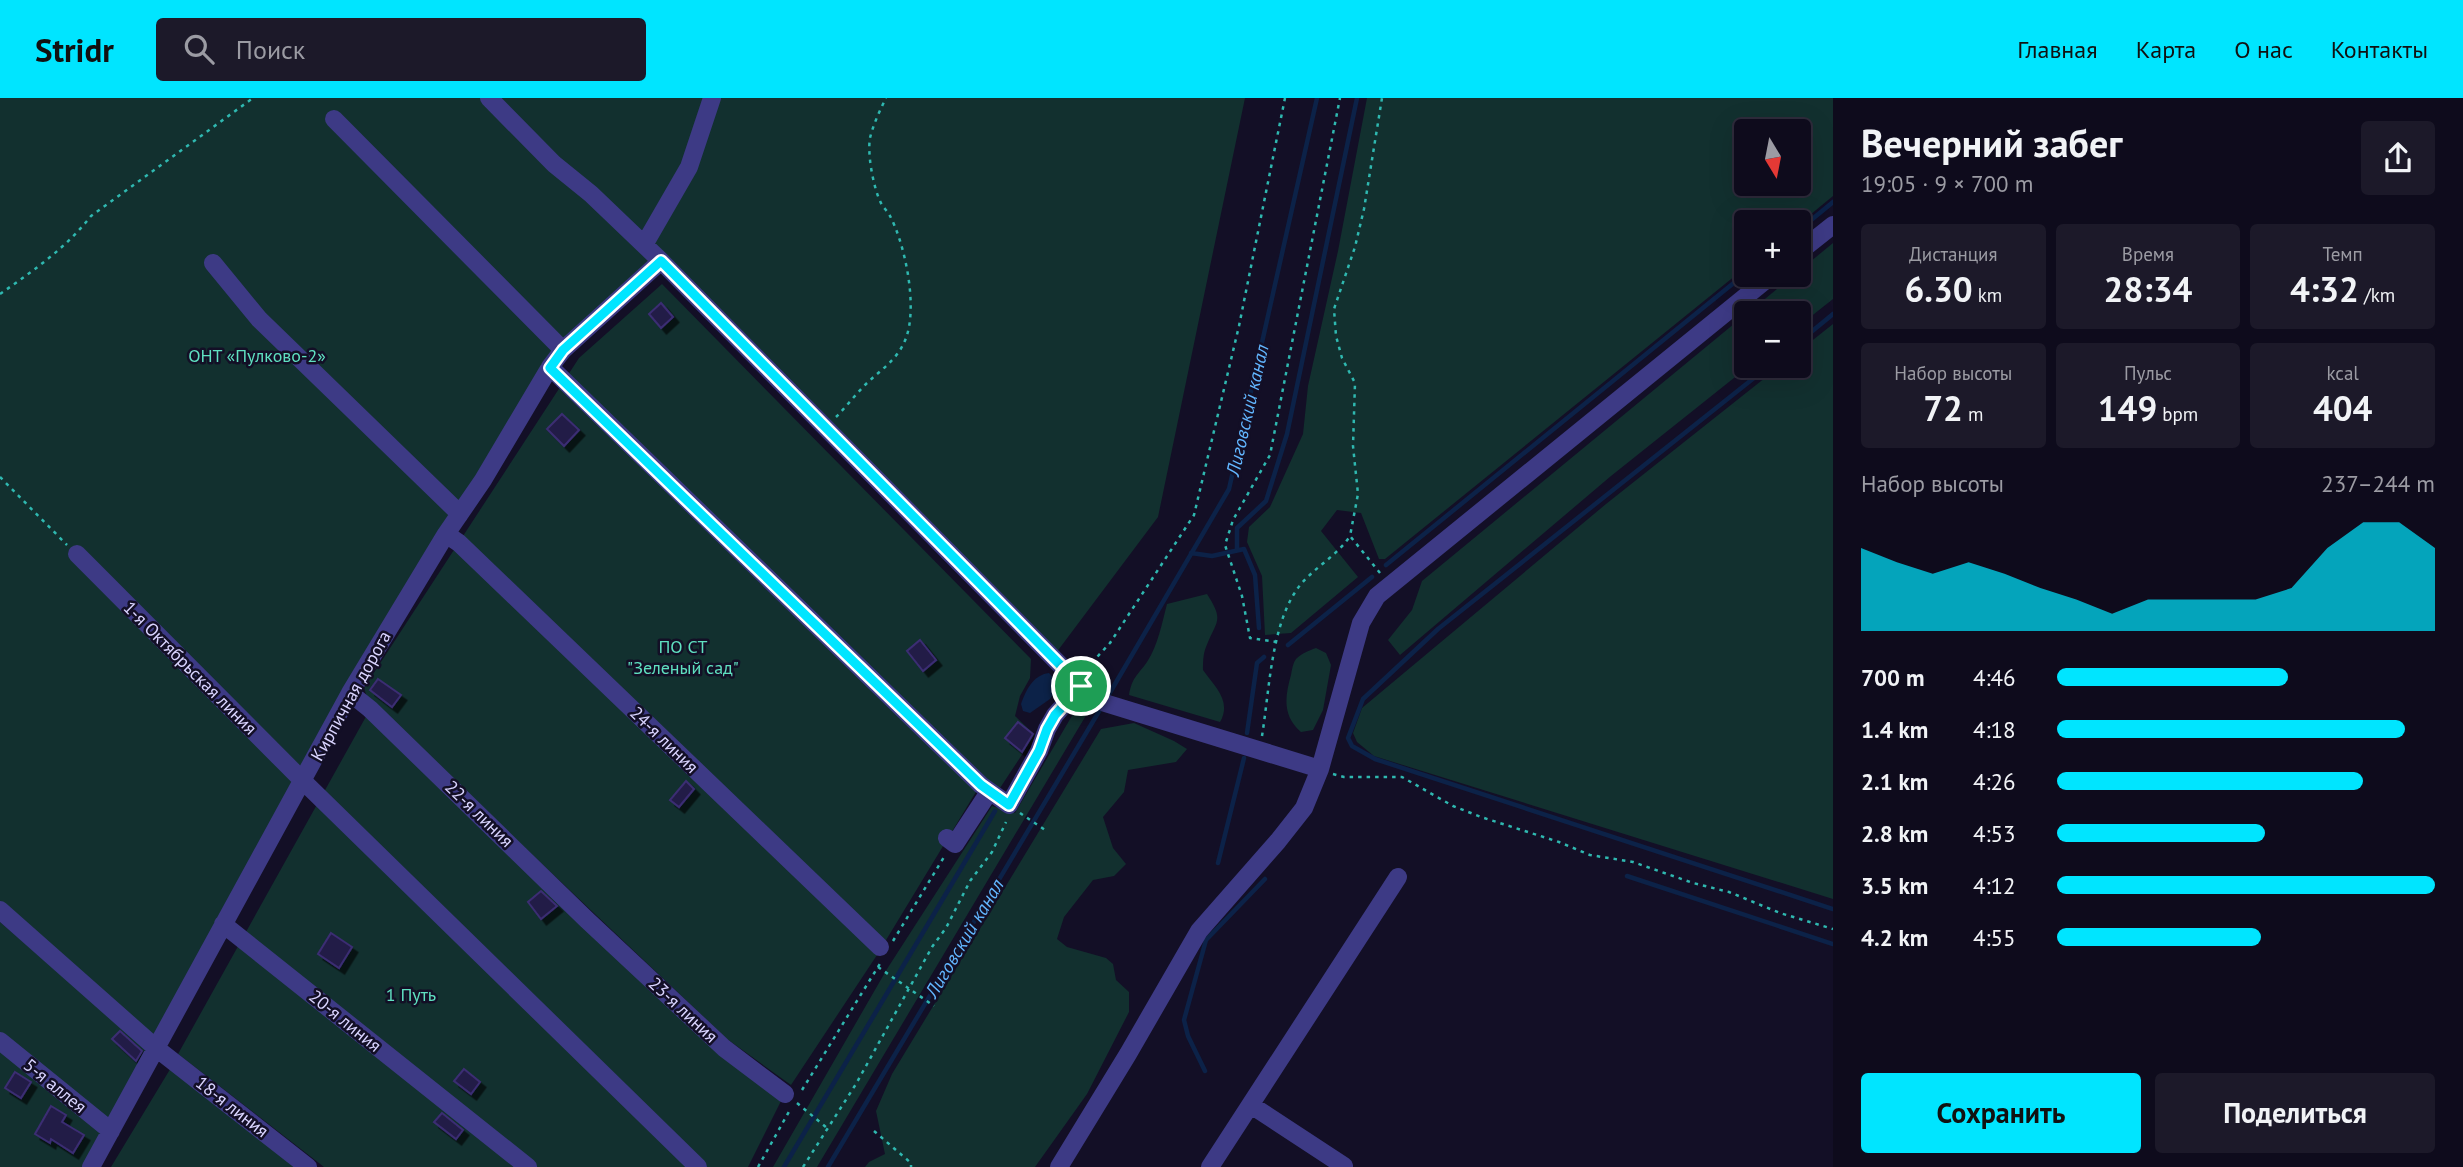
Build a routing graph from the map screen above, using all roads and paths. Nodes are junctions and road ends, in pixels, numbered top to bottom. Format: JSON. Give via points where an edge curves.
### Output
{"nodes":[{"id":1,"x":253,"y":98,"type":"edge"},
{"id":2,"x":489,"y":98,"type":"edge"},
{"id":3,"x":712,"y":98,"type":"edge"},
{"id":4,"x":886,"y":98,"type":"edge"},
{"id":5,"x":1285,"y":98,"type":"edge"},
{"id":6,"x":1340,"y":98,"type":"edge"},
{"id":7,"x":1382,"y":98,"type":"edge"},
{"id":8,"x":334,"y":119,"type":"dead end"},
{"id":9,"x":1833,"y":225,"type":"edge"},
{"id":10,"x":1811,"y":242,"type":"edge"},
{"id":11,"x":644,"y":245,"type":"junction"},
{"id":12,"x":661,"y":261,"type":"junction"},
{"id":13,"x":213,"y":263,"type":"dead end"},
{"id":14,"x":1757,"y":287,"type":"edge"},
{"id":15,"x":0,"y":294,"type":"edge"},
{"id":16,"x":563,"y":350,"type":"junction"},
{"id":17,"x":550,"y":368,"type":"junction"},
{"id":18,"x":827,"y":428,"type":"junction"},
{"id":19,"x":0,"y":477,"type":"edge"},
{"id":20,"x":460,"y":514,"type":"junction"},
{"id":21,"x":446,"y":534,"type":"junction"},
{"id":22,"x":1350,"y":536,"type":"junction"},
{"id":23,"x":77,"y":554,"type":"joint"},
{"id":24,"x":1390,"y":585,"type":"junction"},
{"id":25,"x":1277,"y":642,"type":"junction"},
{"id":26,"x":1081,"y":686,"type":"junction"},
{"id":27,"x":350,"y":693,"type":"junction"},
{"id":28,"x":1260,"y":750,"type":"junction"},
{"id":29,"x":1320,"y":769,"type":"junction"},
{"id":30,"x":303,"y":781,"type":"junction"},
{"id":31,"x":985,"y":789,"type":"junction"},
{"id":32,"x":1015,"y":809,"type":"junction"},
{"id":33,"x":1045,"y":830,"type":"dead end"},
{"id":34,"x":951,"y":841,"type":"joint"},
{"id":35,"x":1398,"y":877,"type":"dead end"},
{"id":36,"x":0,"y":910,"type":"edge"},
{"id":37,"x":587,"y":920,"type":"joint"},
{"id":38,"x":223,"y":924,"type":"junction"},
{"id":39,"x":1833,"y":929,"type":"edge"},
{"id":40,"x":885,"y":949,"type":"junction"},
{"id":41,"x":878,"y":967,"type":"junction"},
{"id":42,"x":909,"y":989,"type":"junction"},
{"id":43,"x":934,"y":1006,"type":"dead end"},
{"id":44,"x":0,"y":1041,"type":"edge"},
{"id":45,"x":156,"y":1048,"type":"junction"},
{"id":46,"x":794,"y":1095,"type":"junction"},
{"id":47,"x":1251,"y":1105,"type":"junction"},
{"id":48,"x":800,"y":1106,"type":"dead end"},
{"id":49,"x":827,"y":1128,"type":"junction"},
{"id":50,"x":111,"y":1131,"type":"junction"},
{"id":51,"x":874,"y":1132,"type":"dead end"},
{"id":52,"x":1344,"y":1166,"type":"edge"},
{"id":53,"x":91,"y":1167,"type":"edge"},
{"id":54,"x":307,"y":1167,"type":"edge"},
{"id":55,"x":528,"y":1167,"type":"edge"},
{"id":56,"x":698,"y":1167,"type":"edge"},
{"id":57,"x":758,"y":1167,"type":"edge"},
{"id":58,"x":803,"y":1167,"type":"edge"},
{"id":59,"x":911,"y":1167,"type":"edge"},
{"id":60,"x":1059,"y":1167,"type":"edge"},
{"id":61,"x":1209,"y":1167,"type":"edge"}],
"edges":[{"from":1,"to":15,"type":"path","via":[[91,216],[46,262]]},
{"from":2,"to":11,"type":"street"},
{"from":3,"to":11,"type":"street","via":[[689,167]]},
{"from":4,"to":18,"type":"path","via":[[870,138],[873,180],[897,234],[910,281],[911,313],[906,337],[890,364]]},
{"from":5,"to":26,"type":"path","via":[[1239,326],[1194,515],[1110,643],[1085,671]]},
{"from":6,"to":25,"type":"path","via":[[1269,455],[1233,520],[1225,545],[1250,638]]},
{"from":7,"to":22,"type":"path","via":[[1364,209],[1334,309],[1335,336],[1355,383],[1358,494]]},
{"from":8,"to":16,"type":"street"},
{"from":9,"to":10,"type":"street"},
{"from":11,"to":12,"type":"street"},
{"from":12,"to":16,"type":"street","name":"Кирпичная дорога"},
{"from":12,"to":18,"type":"street"},
{"from":13,"to":20,"type":"street","via":[[260,319]]},
{"from":14,"to":24,"type":"street"},
{"from":16,"to":17,"type":"street","name":"Кирпичная дорога"},
{"from":17,"to":20,"type":"street","name":"Кирпичная дорога"},
{"from":17,"to":31,"type":"street"},
{"from":18,"to":26,"type":"street"},
{"from":19,"to":23,"type":"path"},
{"from":20,"to":21,"type":"street","name":"Кирпичная дорога"},
{"from":21,"to":27,"type":"street","name":"Кирпичная дорога"},
{"from":21,"to":40,"type":"street","name":"24-я линия"},
{"from":22,"to":24,"type":"path"},
{"from":22,"to":25,"type":"path","via":[[1295,593]]},
{"from":23,"to":30,"type":"street","name":"1-я Октябрьская линия"},
{"from":24,"to":29,"type":"street","via":[[1377,596],[1361,623]]},
{"from":25,"to":28,"type":"path"},
{"from":26,"to":28,"type":"street","via":[[1105,703]]},
{"from":26,"to":32,"type":"street","via":[[1047,729]]},
{"from":27,"to":30,"type":"street","name":"Кирпичная дорога"},
{"from":27,"to":37,"type":"street","name":"22-я линия"},
{"from":28,"to":29,"type":"street"},
{"from":29,"to":39,"type":"path","via":[[1344,777],[1402,777],[1481,817],[1590,855],[1633,862],[1729,892]]},
{"from":29,"to":60,"type":"street","via":[[1304,808],[1190,944]]},
{"from":30,"to":38,"type":"street","name":"Кирпичная дорога"},
{"from":30,"to":56,"type":"street","name":"1-я Октябрьская линия"},
{"from":31,"to":32,"type":"street"},
{"from":31,"to":34,"type":"street"},
{"from":32,"to":33,"type":"path"},
{"from":32,"to":42,"type":"path"},
{"from":34,"to":40,"type":"path"},
{"from":35,"to":47,"type":"street"},
{"from":36,"to":45,"type":"street","name":"18-я линия"},
{"from":37,"to":46,"type":"street","name":"23-я линия","via":[[724,1048]]},
{"from":38,"to":45,"type":"street","name":"Кирпичная дорога"},
{"from":38,"to":55,"type":"street","name":"20-я линия"},
{"from":40,"to":41,"type":"path"},
{"from":41,"to":42,"type":"path"},
{"from":41,"to":46,"type":"path"},
{"from":42,"to":43,"type":"path"},
{"from":42,"to":49,"type":"path"},
{"from":44,"to":50,"type":"street","name":"5-я аллея"},
{"from":45,"to":50,"type":"street","name":"Кирпичная дорога"},
{"from":45,"to":54,"type":"street","name":"18-я линия"},
{"from":46,"to":57,"type":"path"},
{"from":47,"to":52,"type":"street"},
{"from":47,"to":61,"type":"street"},
{"from":48,"to":49,"type":"path"},
{"from":49,"to":58,"type":"path"},
{"from":50,"to":53,"type":"street","name":"Кирпичная дорога"},
{"from":51,"to":59,"type":"path"}]}
